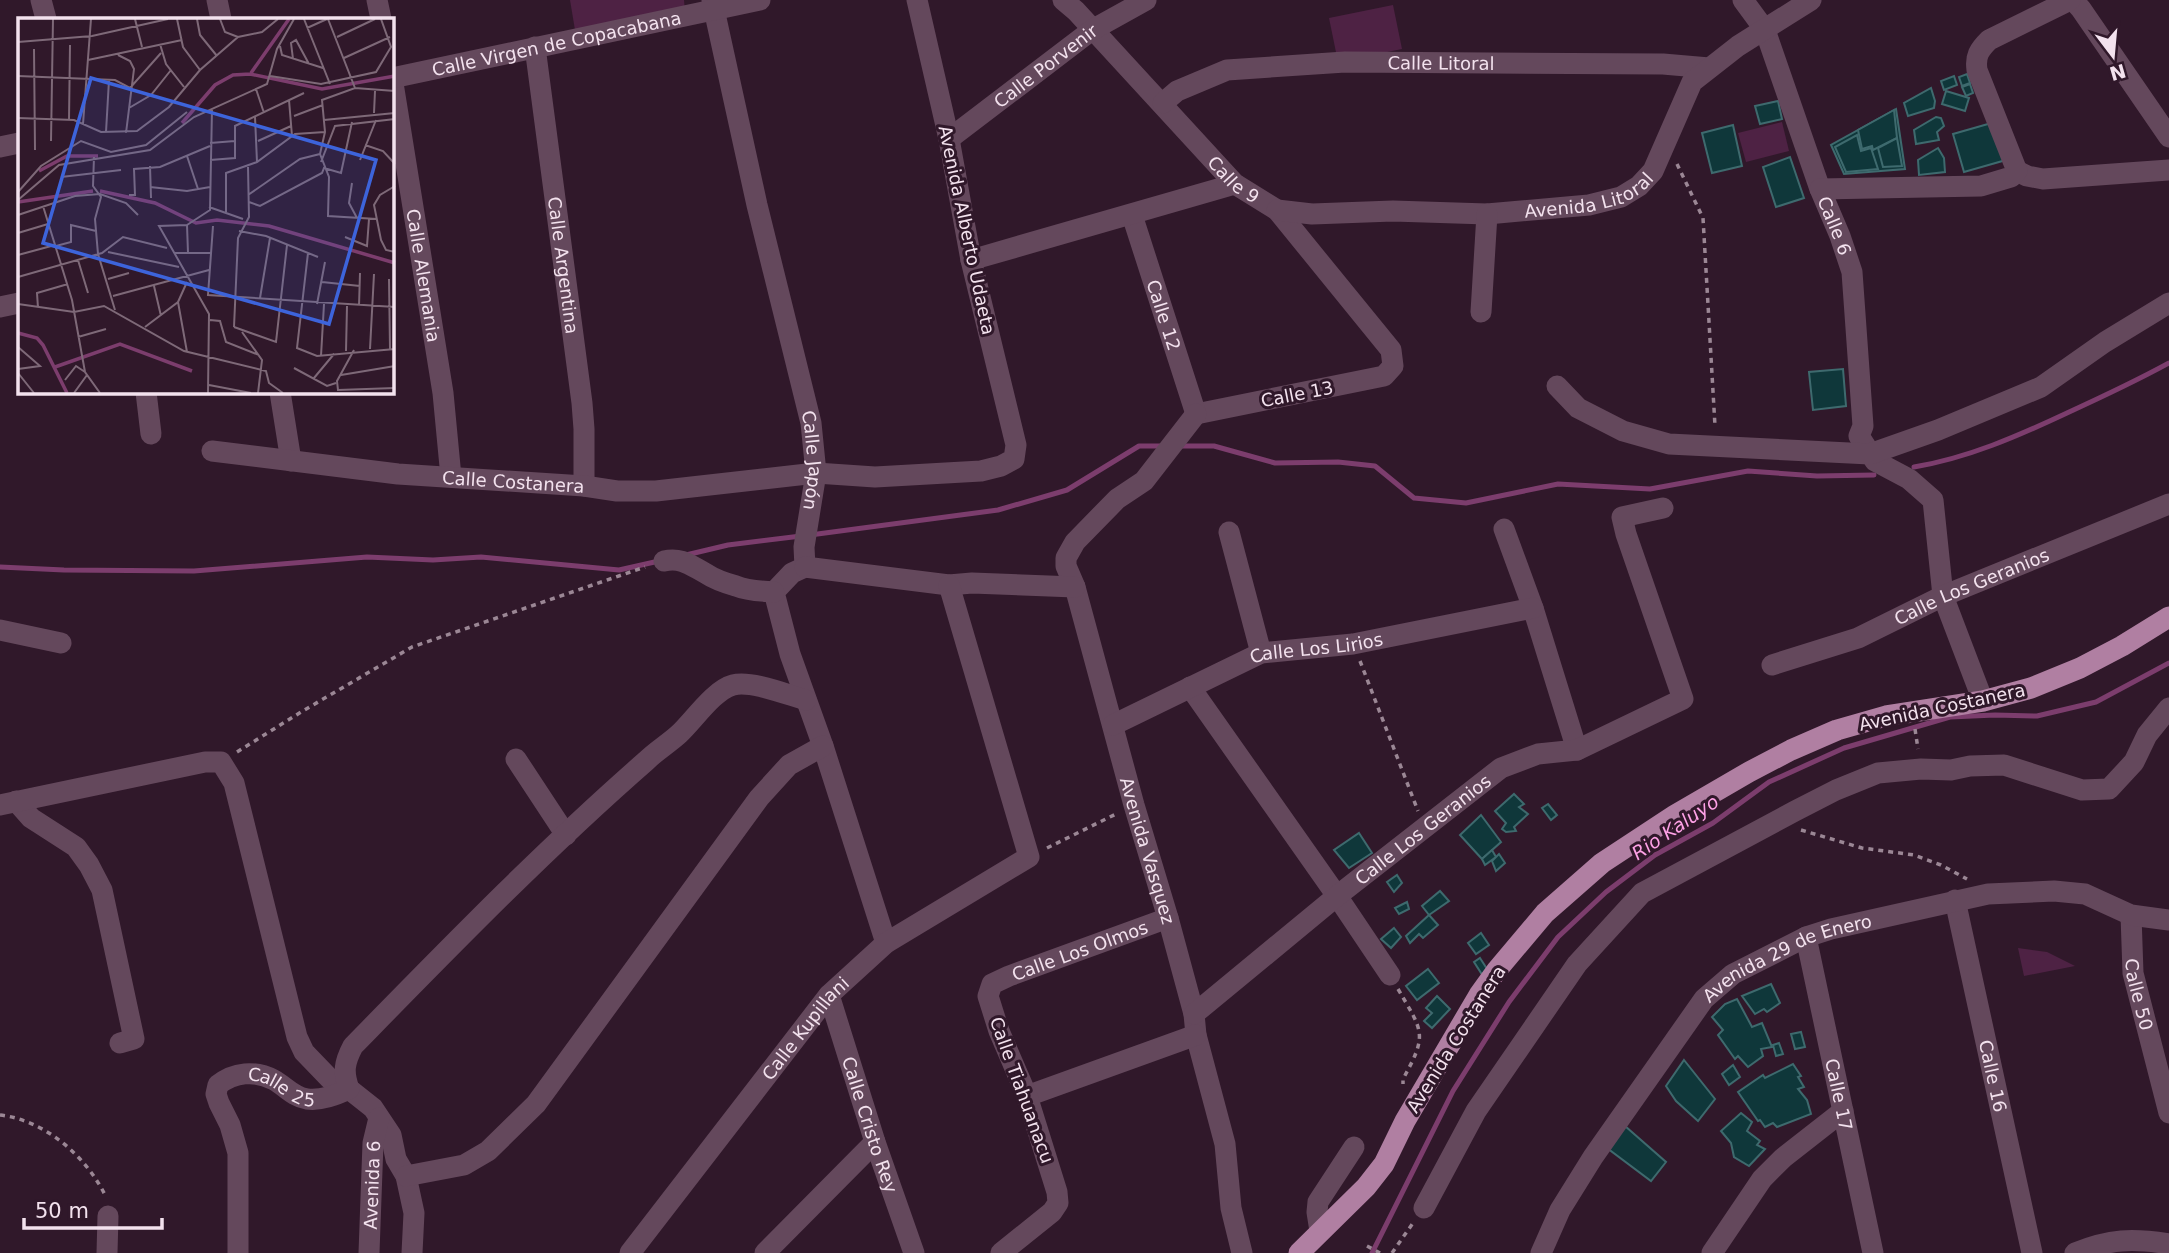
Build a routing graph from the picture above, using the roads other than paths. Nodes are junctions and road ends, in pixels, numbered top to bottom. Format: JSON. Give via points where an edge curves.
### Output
{"nodes":[{"id":1,"x":41,"y":0,"type":"edge"},
{"id":2,"x":217,"y":0,"type":"edge"},
{"id":3,"x":377,"y":0,"type":"edge"},
{"id":4,"x":760,"y":0,"type":"edge"},
{"id":5,"x":917,"y":0,"type":"edge"},
{"id":6,"x":1146,"y":0,"type":"edge"},
{"id":7,"x":1743,"y":0,"type":"edge"},
{"id":8,"x":1811,"y":0,"type":"edge"},
{"id":9,"x":2080,"y":2,"type":"edge"},
{"id":10,"x":1074,"y":4,"type":"edge"},
{"id":11,"x":713,"y":6,"type":"edge"},
{"id":12,"x":46,"y":18,"type":"edge"},
{"id":13,"x":221,"y":18,"type":"edge"},
{"id":14,"x":380,"y":18,"type":"edge"},
{"id":15,"x":1092,"y":30,"type":"junction"},
{"id":16,"x":1765,"y":30,"type":"junction"},
{"id":17,"x":535,"y":47,"type":"junction"},
{"id":18,"x":1709,"y":68,"type":"junction"},
{"id":19,"x":394,"y":78,"type":"edge"},
{"id":20,"x":394,"y":90,"type":"edge"},
{"id":21,"x":1170,"y":97,"type":"junction"},
{"id":22,"x":2169,"y":137,"type":"edge"},
{"id":23,"x":949,"y":139,"type":"junction"},
{"id":24,"x":18,"y":143,"type":"edge"},
{"id":25,"x":0,"y":147,"type":"edge"},
{"id":26,"x":2169,"y":170,"type":"edge"},
{"id":27,"x":2017,"y":171,"type":"junction"},
{"id":28,"x":1236,"y":184,"type":"junction"},
{"id":29,"x":1820,"y":190,"type":"junction"},
{"id":30,"x":1277,"y":210,"type":"junction"},
{"id":31,"x":1487,"y":214,"type":"junction"},
{"id":32,"x":1132,"y":215,"type":"junction"},
{"id":33,"x":971,"y":260,"type":"junction"},
{"id":34,"x":18,"y":303,"type":"edge"},
{"id":35,"x":2169,"y":303,"type":"edge"},
{"id":36,"x":0,"y":307,"type":"edge"},
{"id":37,"x":1481,"y":312,"type":"dead end"},
{"id":38,"x":1392,"y":366,"type":"joint"},
{"id":39,"x":1557,"y":386,"type":"dead end"},
{"id":40,"x":146,"y":394,"type":"edge"},
{"id":41,"x":280,"y":394,"type":"edge"},
{"id":42,"x":1196,"y":414,"type":"junction"},
{"id":43,"x":151,"y":434,"type":"dead end"},
{"id":44,"x":212,"y":451,"type":"dead end"},
{"id":45,"x":1873,"y":457,"type":"junction"},
{"id":46,"x":1014,"y":460,"type":"joint"},
{"id":47,"x":291,"y":461,"type":"junction"},
{"id":48,"x":451,"y":477,"type":"junction"},
{"id":49,"x":815,"y":478,"type":"junction"},
{"id":50,"x":584,"y":486,"type":"junction"},
{"id":51,"x":2169,"y":504,"type":"edge"},
{"id":52,"x":1662,"y":508,"type":"dead end"},
{"id":53,"x":1504,"y":529,"type":"dead end"},
{"id":54,"x":1229,"y":532,"type":"dead end"},
{"id":55,"x":805,"y":557,"type":"junction"},
{"id":56,"x":664,"y":561,"type":"road end"},
{"id":57,"x":949,"y":586,"type":"junction"},
{"id":58,"x":1075,"y":587,"type":"junction"},
{"id":59,"x":774,"y":592,"type":"junction"},
{"id":60,"x":1943,"y":596,"type":"junction"},
{"id":61,"x":1533,"y":608,"type":"junction"},
{"id":62,"x":2169,"y":617,"type":"edge"},
{"id":63,"x":0,"y":630,"type":"edge"},
{"id":64,"x":61,"y":643,"type":"dead end"},
{"id":65,"x":1261,"y":653,"type":"junction"},
{"id":66,"x":1772,"y":665,"type":"dead end"},
{"id":67,"x":1190,"y":687,"type":"junction"},
{"id":68,"x":806,"y":700,"type":"junction"},
{"id":69,"x":1983,"y":701,"type":"junction"},
{"id":70,"x":2169,"y":708,"type":"edge"},
{"id":71,"x":1113,"y":725,"type":"junction"},
{"id":72,"x":823,"y":746,"type":"junction"},
{"id":73,"x":1577,"y":750,"type":"junction"},
{"id":74,"x":516,"y":759,"type":"dead end"},
{"id":75,"x":8,"y":803,"type":"edge"},
{"id":76,"x":566,"y":835,"type":"junction"},
{"id":77,"x":1338,"y":896,"type":"junction"},
{"id":78,"x":1955,"y":900,"type":"junction"},
{"id":79,"x":2131,"y":915,"type":"junction"},
{"id":80,"x":1168,"y":918,"type":"junction"},
{"id":81,"x":2169,"y":920,"type":"edge"},
{"id":82,"x":1806,"y":937,"type":"junction"},
{"id":83,"x":886,"y":943,"type":"junction"},
{"id":84,"x":1390,"y":975,"type":"road end"},
{"id":85,"x":992,"y":984,"type":"joint"},
{"id":86,"x":829,"y":995,"type":"junction"},
{"id":87,"x":1195,"y":1025,"type":"junction"},
{"id":88,"x":120,"y":1043,"type":"dead end"},
{"id":89,"x":349,"y":1089,"type":"junction"},
{"id":90,"x":1027,"y":1096,"type":"junction"},
{"id":91,"x":1843,"y":1111,"type":"junction"},
{"id":92,"x":2169,"y":1113,"type":"edge"},
{"id":93,"x":379,"y":1118,"type":"junction"},
{"id":94,"x":875,"y":1142,"type":"junction"},
{"id":95,"x":1354,"y":1147,"type":"dead end"},
{"id":96,"x":406,"y":1176,"type":"junction"},
{"id":97,"x":1424,"y":1208,"type":"road end"},
{"id":98,"x":108,"y":1216,"type":"road end"},
{"id":99,"x":1321,"y":1231,"type":"junction"},
{"id":100,"x":2169,"y":1244,"type":"edge"},
{"id":101,"x":633,"y":1252,"type":"edge"},
{"id":102,"x":107,"y":1253,"type":"edge"},
{"id":103,"x":238,"y":1253,"type":"edge"},
{"id":104,"x":369,"y":1253,"type":"edge"},
{"id":105,"x":412,"y":1253,"type":"edge"},
{"id":106,"x":765,"y":1253,"type":"edge"},
{"id":107,"x":914,"y":1253,"type":"edge"},
{"id":108,"x":1001,"y":1253,"type":"edge"},
{"id":109,"x":1242,"y":1253,"type":"edge"},
{"id":110,"x":1299,"y":1253,"type":"edge"},
{"id":111,"x":1541,"y":1253,"type":"edge"},
{"id":112,"x":1712,"y":1253,"type":"edge"},
{"id":113,"x":1873,"y":1253,"type":"edge"},
{"id":114,"x":2032,"y":1253,"type":"edge"},
{"id":115,"x":2075,"y":1253,"type":"edge"}],
"edges":[{"from":1,"to":12,"type":"street"},
{"from":2,"to":13,"type":"street"},
{"from":3,"to":14,"type":"street"},
{"from":4,"to":11,"type":"street","name":"Calle Virgen de Copacabana"},
{"from":5,"to":23,"type":"street","name":"Avenida Alberto Udaeta"},
{"from":6,"to":15,"type":"street","name":"Calle Porvenir"},
{"from":7,"to":16,"type":"street","name":"Calle 6"},
{"from":8,"to":16,"type":"street","name":"Avenida Litoral"},
{"from":9,"to":22,"type":"street"},
{"from":9,"to":27,"type":"street","via":[[1989,40],[1976,59]]},
{"from":10,"to":15,"type":"street","name":"Calle 9"},
{"from":11,"to":17,"type":"street","name":"Calle Virgen de Copacabana"},
{"from":11,"to":49,"type":"street","name":"Calle Japón","via":[[811,423]]},
{"from":15,"to":21,"type":"street","name":"Calle 9"},
{"from":15,"to":23,"type":"street","name":"Calle Porvenir"},
{"from":16,"to":18,"type":"street","name":"Avenida Litoral"},
{"from":16,"to":29,"type":"street","name":"Calle 6"},
{"from":17,"to":19,"type":"street","name":"Calle Virgen de Copacabana"},
{"from":17,"to":50,"type":"street","name":"Calle Argentina","via":[[582,403]]},
{"from":18,"to":21,"type":"street","name":"Calle Litoral","via":[[1345,62],[1227,70]]},
{"from":18,"to":31,"type":"street","name":"Avenida Litoral","via":[[1692,82],[1653,171],[1639,186],[1621,197],[1589,205]]},
{"from":20,"to":48,"type":"street","name":"Calle Alemania","via":[[443,393]]},
{"from":21,"to":28,"type":"street","name":"Calle 9"},
{"from":23,"to":33,"type":"street","name":"Avenida Alberto Udaeta"},
{"from":24,"to":25,"type":"street"},
{"from":26,"to":27,"type":"street","via":[[2043,179]]},
{"from":27,"to":29,"type":"street","via":[[1982,186]]},
{"from":28,"to":30,"type":"street","name":"Calle 9"},
{"from":28,"to":32,"type":"street"},
{"from":29,"to":45,"type":"street","name":"Calle 6","via":[[1852,272],[1863,426],[1859,436]]},
{"from":30,"to":31,"type":"street","name":"Avenida Litoral"},
{"from":30,"to":38,"type":"street","name":"Calle 9","via":[[1391,350]]},
{"from":31,"to":37,"type":"street"},
{"from":32,"to":33,"type":"street"},
{"from":32,"to":42,"type":"street","name":"Calle 12"},
{"from":33,"to":46,"type":"street","name":"Avenida Alberto Udaeta","via":[[1016,445]]},
{"from":34,"to":36,"type":"street"},
{"from":35,"to":45,"type":"street","via":[[2041,387]]},
{"from":38,"to":42,"type":"street","name":"Calle 13","via":[[1384,376]]},
{"from":39,"to":45,"type":"street","via":[[1578,408],[1623,431],[1669,444]]},
{"from":40,"to":43,"type":"street"},
{"from":41,"to":47,"type":"street"},
{"from":42,"to":58,"type":"street","name":"Avenida Vasquez","via":[[1144,481],[1117,499],[1075,542],[1066,558]]},
{"from":44,"to":47,"type":"street","name":"Calle Costanera"},
{"from":45,"to":60,"type":"street","via":[[1933,500]]},
{"from":46,"to":49,"type":"street","name":"Calle Costanera","via":[[981,471]]},
{"from":47,"to":48,"type":"street","name":"Calle Costanera"},
{"from":48,"to":50,"type":"street","name":"Calle Costanera"},
{"from":49,"to":50,"type":"street","name":"Calle Costanera","via":[[656,491],[617,492]]},
{"from":49,"to":55,"type":"street","name":"Calle Japón"},
{"from":51,"to":60,"type":"street","name":"Calle Los Geranios"},
{"from":52,"to":73,"type":"street","name":"Calle Los Geranios","via":[[1622,517],[1682,699]]},
{"from":53,"to":61,"type":"street"},
{"from":54,"to":65,"type":"street"},
{"from":55,"to":57,"type":"street"},
{"from":55,"to":59,"type":"street"},
{"from":56,"to":59,"type":"street","via":[[687,562],[750,591]]},
{"from":57,"to":58,"type":"street"},
{"from":57,"to":83,"type":"street","name":"Calle Kupillani","via":[[1029,857]]},
{"from":58,"to":71,"type":"street","name":"Avenida Vasquez"},
{"from":59,"to":68,"type":"street"},
{"from":60,"to":66,"type":"street","name":"Calle Los Geranios","via":[[1858,638]]},
{"from":60,"to":69,"type":"street"},
{"from":61,"to":65,"type":"street","name":"Calle Los Lirios","via":[[1353,644]]},
{"from":61,"to":73,"type":"street"},
{"from":62,"to":69,"type":"main road","name":"Avenida Costanera","via":[[2080,668]]},
{"from":63,"to":64,"type":"street"},
{"from":65,"to":67,"type":"street","name":"Calle Los Lirios"},
{"from":67,"to":71,"type":"street","name":"Calle Los Lirios"},
{"from":67,"to":77,"type":"street"},
{"from":68,"to":72,"type":"street"},
{"from":68,"to":76,"type":"street","via":[[754,686],[734,684],[720,691]]},
{"from":69,"to":99,"type":"main road","name":"Avenida Costanera","via":[[1886,716],[1837,730],[1749,772],[1602,863],[1545,913],[1497,970],[1384,1164]]},
{"from":70,"to":97,"type":"street","via":[[2147,735],[2134,762],[2109,789],[2082,790],[2004,765],[1878,773],[1776,820],[1642,893],[1577,964],[1476,1111]]},
{"from":71,"to":80,"type":"street","name":"Avenida Vasquez"},
{"from":72,"to":83,"type":"street"},
{"from":72,"to":96,"type":"street","via":[[789,765],[759,798],[536,1104],[488,1151],[464,1165]]},
{"from":73,"to":77,"type":"street","name":"Calle Los Geranios","via":[[1538,754],[1501,768]]},
{"from":74,"to":76,"type":"street"},
{"from":75,"to":88,"type":"street","via":[[76,847],[102,890],[134,1039]]},
{"from":75,"to":89,"type":"street","via":[[221,762],[234,783],[297,1037],[304,1052],[330,1079]]},
{"from":76,"to":89,"type":"street","via":[[353,1046],[345,1060]]},
{"from":77,"to":84,"type":"street"},
{"from":77,"to":87,"type":"street","name":"Calle Los Geranios"},
{"from":78,"to":79,"type":"street","name":"Avenida 29 de Enero","via":[[2054,891],[2085,894]]},
{"from":78,"to":82,"type":"street","name":"Avenida 29 de Enero"},
{"from":78,"to":114,"type":"street","name":"Calle 16"},
{"from":79,"to":81,"type":"street","name":"Avenida 29 de Enero"},
{"from":79,"to":92,"type":"street","name":"Calle 50","via":[[2133,973]]},
{"from":80,"to":85,"type":"street","name":"Calle Los Olmos"},
{"from":80,"to":87,"type":"street","name":"Avenida Vasquez"},
{"from":82,"to":91,"type":"street","name":"Calle 17"},
{"from":82,"to":111,"type":"street","name":"Avenida 29 de Enero","via":[[1733,974],[1704,999],[1593,1157],[1560,1210]]},
{"from":83,"to":86,"type":"street","name":"Calle Kupillani"},
{"from":85,"to":90,"type":"street","name":"Calle Tiahuanacu","via":[[988,996]]},
{"from":86,"to":94,"type":"street","name":"Calle Cristo Rey"},
{"from":86,"to":101,"type":"street","name":"Calle Kupillani"},
{"from":87,"to":90,"type":"street","name":"Calle Los Geranios"},
{"from":87,"to":109,"type":"street","name":"Avenida Vasquez","via":[[1225,1144],[1231,1208]]},
{"from":89,"to":93,"type":"street"},
{"from":89,"to":103,"type":"street","name":"Calle 25","via":[[315,1100],[303,1099],[274,1080],[249,1073],[236,1074],[218,1085],[216,1094],[238,1153]]},
{"from":90,"to":108,"type":"street","name":"Calle Tiahuanacu","via":[[1058,1203]]},
{"from":91,"to":112,"type":"street","via":[[1762,1179]]},
{"from":91,"to":113,"type":"street","name":"Calle 17"},
{"from":93,"to":96,"type":"street","via":[[391,1135],[396,1159]]},
{"from":93,"to":104,"type":"street","name":"Avenida 6","via":[[373,1143]]},
{"from":94,"to":106,"type":"street"},
{"from":94,"to":107,"type":"street","name":"Calle Cristo Rey"},
{"from":95,"to":99,"type":"street","via":[[1318,1202]]},
{"from":96,"to":105,"type":"street","via":[[414,1213]]},
{"from":98,"to":102,"type":"street"},
{"from":99,"to":110,"type":"main road","name":"Avenida Costanera"},
{"from":100,"to":115,"type":"street","via":[[2125,1239]]}]}
